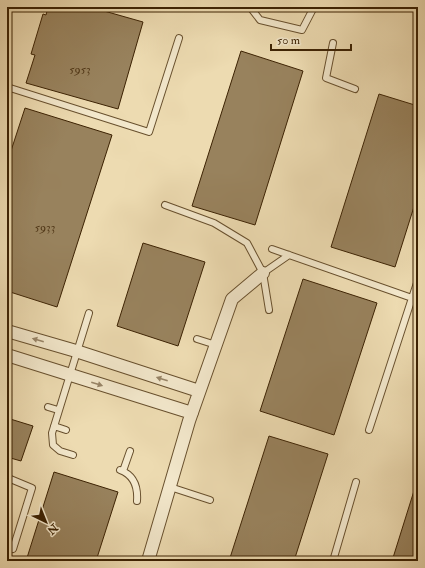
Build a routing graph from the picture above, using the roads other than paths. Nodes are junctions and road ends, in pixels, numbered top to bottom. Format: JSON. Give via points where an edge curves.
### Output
{"nodes":[{"id":1,"x":250,"y":7,"type":"edge"},
{"id":2,"x":314,"y":7,"type":"edge"},
{"id":3,"x":179,"y":38,"type":"dead end"},
{"id":4,"x":333,"y":42,"type":"dead end"},
{"id":5,"x":7,"y":87,"type":"edge"},
{"id":6,"x":355,"y":89,"type":"dead end"},
{"id":7,"x":165,"y":204,"type":"dead end"},
{"id":8,"x":272,"y":249,"type":"dead end"},
{"id":9,"x":289,"y":255,"type":"junction"},
{"id":10,"x":263,"y":273,"type":"junction"},
{"id":11,"x":418,"y":280,"type":"edge"},
{"id":12,"x":412,"y":298,"type":"junction"},
{"id":13,"x":269,"y":310,"type":"dead end"},
{"id":14,"x":89,"y":313,"type":"dead end"},
{"id":15,"x":7,"y":331,"type":"edge"},
{"id":16,"x":197,"y":339,"type":"dead end"},
{"id":17,"x":216,"y":345,"type":"junction"},
{"id":18,"x":76,"y":351,"type":"junction"},
{"id":19,"x":7,"y":355,"type":"edge"},
{"id":20,"x":70,"y":376,"type":"junction"},
{"id":21,"x":200,"y":391,"type":"junction"},
{"id":22,"x":48,"y":407,"type":"dead end"},
{"id":23,"x":58,"y":410,"type":"junction"},
{"id":24,"x":190,"y":417,"type":"junction"},
{"id":25,"x":54,"y":426,"type":"junction"},
{"id":26,"x":66,"y":430,"type":"dead end"},
{"id":27,"x":369,"y":430,"type":"dead end"},
{"id":28,"x":130,"y":451,"type":"dead end"},
{"id":29,"x":73,"y":455,"type":"dead end"},
{"id":30,"x":8,"y":478,"type":"dead end"},
{"id":31,"x":356,"y":482,"type":"dead end"},
{"id":32,"x":170,"y":486,"type":"junction"},
{"id":33,"x":210,"y":500,"type":"dead end"},
{"id":34,"x":137,"y":501,"type":"dead end"},
{"id":35,"x":7,"y":550,"type":"edge"},
{"id":36,"x":148,"y":561,"type":"edge"},
{"id":37,"x":333,"y":561,"type":"edge"}],
"edges":[{"from":1,"to":2,"type":"lane","via":[[260,20],[302,30]]},
{"from":3,"to":5,"type":"lane","via":[[149,132]]},
{"from":4,"to":6,"type":"lane","via":[[326,78]]},
{"from":7,"to":10,"type":"lane","via":[[214,223],[247,243]]},
{"from":8,"to":9,"type":"lane"},
{"from":9,"to":10,"type":"lane"},
{"from":9,"to":12,"type":"lane"},
{"from":10,"to":13,"type":"lane"},
{"from":10,"to":17,"type":"street","via":[[232,299]]},
{"from":11,"to":12,"type":"lane"},
{"from":12,"to":27,"type":"lane"},
{"from":14,"to":18,"type":"lane"},
{"from":18,"to":15,"type":"street","one_way":true},
{"from":16,"to":17,"type":"lane"},
{"from":17,"to":21,"type":"street"},
{"from":18,"to":20,"type":"lane"},
{"from":21,"to":18,"type":"street","one_way":true},
{"from":19,"to":20,"type":"street"},
{"from":20,"to":23,"type":"lane"},
{"from":20,"to":24,"type":"street","one_way":true},
{"from":21,"to":24,"type":"street"},
{"from":22,"to":23,"type":"lane"},
{"from":23,"to":25,"type":"lane"},
{"from":24,"to":32,"type":"street"},
{"from":25,"to":26,"type":"lane"},
{"from":25,"to":29,"type":"lane","via":[[53,445],[60,451]]},
{"from":28,"to":34,"type":"lane","via":[[121,471],[126,472],[134,480],[138,493]]},
{"from":30,"to":35,"type":"lane","via":[[32,488],[13,549]]},
{"from":31,"to":37,"type":"lane"},
{"from":32,"to":33,"type":"lane"},
{"from":32,"to":36,"type":"street"}]}
